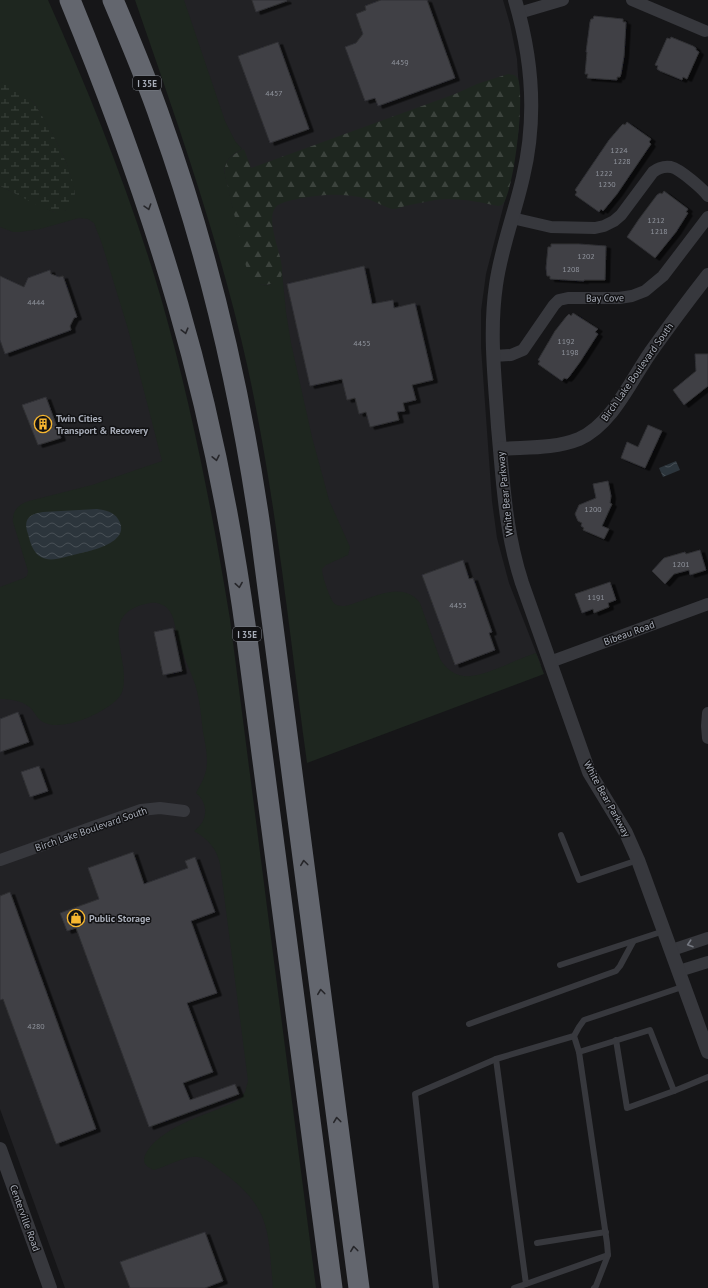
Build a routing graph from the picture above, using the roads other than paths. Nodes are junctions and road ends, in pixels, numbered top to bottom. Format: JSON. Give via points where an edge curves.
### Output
{"nodes":[{"id":1,"x":54,"y":0,"type":"edge"},
{"id":2,"x":70,"y":0,"type":"edge"},
{"id":3,"x":113,"y":0,"type":"edge"},
{"id":4,"x":129,"y":0,"type":"edge"},
{"id":5,"x":563,"y":0,"type":"edge"},
{"id":6,"x":632,"y":0,"type":"edge"},
{"id":7,"x":517,"y":6,"type":"edge"},
{"id":8,"x":705,"y":31,"type":"dead end"},
{"id":9,"x":177,"y":168,"type":"junction"},
{"id":10,"x":140,"y":182,"type":"junction"},
{"id":11,"x":708,"y":196,"type":"edge"},
{"id":12,"x":708,"y":217,"type":"edge"},
{"id":13,"x":512,"y":218,"type":"junction"},
{"id":14,"x":708,"y":275,"type":"edge"},
{"id":15,"x":493,"y":356,"type":"junction"},
{"id":16,"x":500,"y":449,"type":"junction"},
{"id":17,"x":708,"y":604,"type":"edge"},
{"id":18,"x":550,"y":662,"type":"junction"},
{"id":19,"x":708,"y":713,"type":"edge"},
{"id":20,"x":708,"y":738,"type":"edge"},
{"id":21,"x":184,"y":811,"type":"dead end"},
{"id":22,"x":561,"y":835,"type":"dead end"},
{"id":23,"x":0,"y":860,"type":"edge"},
{"id":24,"x":638,"y":860,"type":"junction"},
{"id":25,"x":664,"y":931,"type":"junction"},
{"id":26,"x":708,"y":938,"type":"edge"},
{"id":27,"x":633,"y":942,"type":"junction"},
{"id":28,"x":672,"y":950,"type":"junction"},
{"id":29,"x":708,"y":962,"type":"edge"},
{"id":30,"x":560,"y":965,"type":"dead end"},
{"id":31,"x":679,"y":971,"type":"junction"},
{"id":32,"x":685,"y":986,"type":"junction"},
{"id":33,"x":469,"y":1024,"type":"dead end"},
{"id":34,"x":574,"y":1036,"type":"junction"},
{"id":35,"x":616,"y":1040,"type":"junction"},
{"id":36,"x":579,"y":1052,"type":"junction"},
{"id":37,"x":708,"y":1052,"type":"edge"},
{"id":38,"x":496,"y":1059,"type":"junction"},
{"id":39,"x":708,"y":1077,"type":"edge"},
{"id":40,"x":674,"y":1091,"type":"junction"},
{"id":41,"x":0,"y":1149,"type":"edge"},
{"id":42,"x":606,"y":1232,"type":"junction"},
{"id":43,"x":537,"y":1243,"type":"dead end"},
{"id":44,"x":608,"y":1256,"type":"junction"},
{"id":45,"x":526,"y":1284,"type":"junction"},
{"id":46,"x":50,"y":1288,"type":"edge"},
{"id":47,"x":332,"y":1288,"type":"edge"},
{"id":48,"x":359,"y":1288,"type":"edge"},
{"id":49,"x":436,"y":1288,"type":"edge"},
{"id":50,"x":514,"y":1288,"type":"edge"},
{"id":51,"x":594,"y":1288,"type":"edge"}],
"edges":[{"from":1,"to":10,"type":"highway"},
{"from":2,"to":10,"type":"highway","number":"I 35E"},
{"from":3,"to":9,"type":"highway","number":"I 35E","via":[[147,82]]},
{"from":4,"to":9,"type":"highway"},
{"from":5,"to":7,"type":"street"},
{"from":6,"to":8,"type":"street"},
{"from":7,"to":13,"type":"street","name":"White Bear Parkway","via":[[529,64],[531,113],[525,169]]},
{"from":48,"to":9,"type":"highway","number":"I 35E","one_way":true,"via":[[252,476],[221,319]]},
{"from":10,"to":47,"type":"highway","number":"I 35E","one_way":true,"via":[[192,357],[232,542]]},
{"from":11,"to":13,"type":"street","via":[[675,169],[665,167],[655,171],[619,218],[604,226],[551,227]]},
{"from":12,"to":15,"type":"street","name":"Bay Cove","via":[[663,276],[645,291],[620,298],[561,299],[555,303],[522,350],[513,355]]},
{"from":13,"to":15,"type":"street","name":"White Bear Parkway","via":[[496,284]]},
{"from":14,"to":16,"type":"street","name":"Birch Lake Boulevard South","via":[[597,428],[579,439],[559,444]]},
{"from":15,"to":16,"type":"street","name":"White Bear Parkway"},
{"from":16,"to":18,"type":"street","name":"White Bear Parkway","via":[[511,544]]},
{"from":17,"to":18,"type":"street","name":"Bibeau Road"},
{"from":18,"to":24,"type":"street","name":"White Bear Parkway","via":[[589,772],[626,833]]},
{"from":19,"to":20,"type":"street"},
{"from":21,"to":23,"type":"street","name":"Birch Lake Boulevard South","via":[[142,809]]},
{"from":22,"to":24,"type":"lane","via":[[579,880]]},
{"from":24,"to":25,"type":"street","name":"White Bear Parkway"},
{"from":25,"to":27,"type":"lane"},
{"from":25,"to":28,"type":"street","name":"White Bear Parkway"},
{"from":26,"to":28,"type":"street","one_way":true},
{"from":27,"to":30,"type":"lane"},
{"from":27,"to":33,"type":"lane","via":[[616,971]]},
{"from":28,"to":31,"type":"street","name":"White Bear Parkway"},
{"from":29,"to":31,"type":"street"},
{"from":31,"to":32,"type":"street","name":"White Bear Parkway"},
{"from":32,"to":34,"type":"lane","via":[[584,1020]]},
{"from":32,"to":37,"type":"street","name":"White Bear Parkway"},
{"from":34,"to":36,"type":"lane"},
{"from":34,"to":38,"type":"lane"},
{"from":35,"to":36,"type":"lane"},
{"from":35,"to":40,"type":"lane","via":[[650,1030]]},
{"from":35,"to":40,"type":"lane","via":[[627,1108]]},
{"from":36,"to":42,"type":"lane"},
{"from":38,"to":45,"type":"lane"},
{"from":38,"to":49,"type":"lane","via":[[415,1094]]},
{"from":39,"to":40,"type":"lane"},
{"from":41,"to":46,"type":"street","name":"Centerville Road"},
{"from":42,"to":43,"type":"lane"},
{"from":42,"to":44,"type":"lane"},
{"from":44,"to":45,"type":"lane"},
{"from":44,"to":51,"type":"lane"},
{"from":45,"to":50,"type":"lane"}]}
